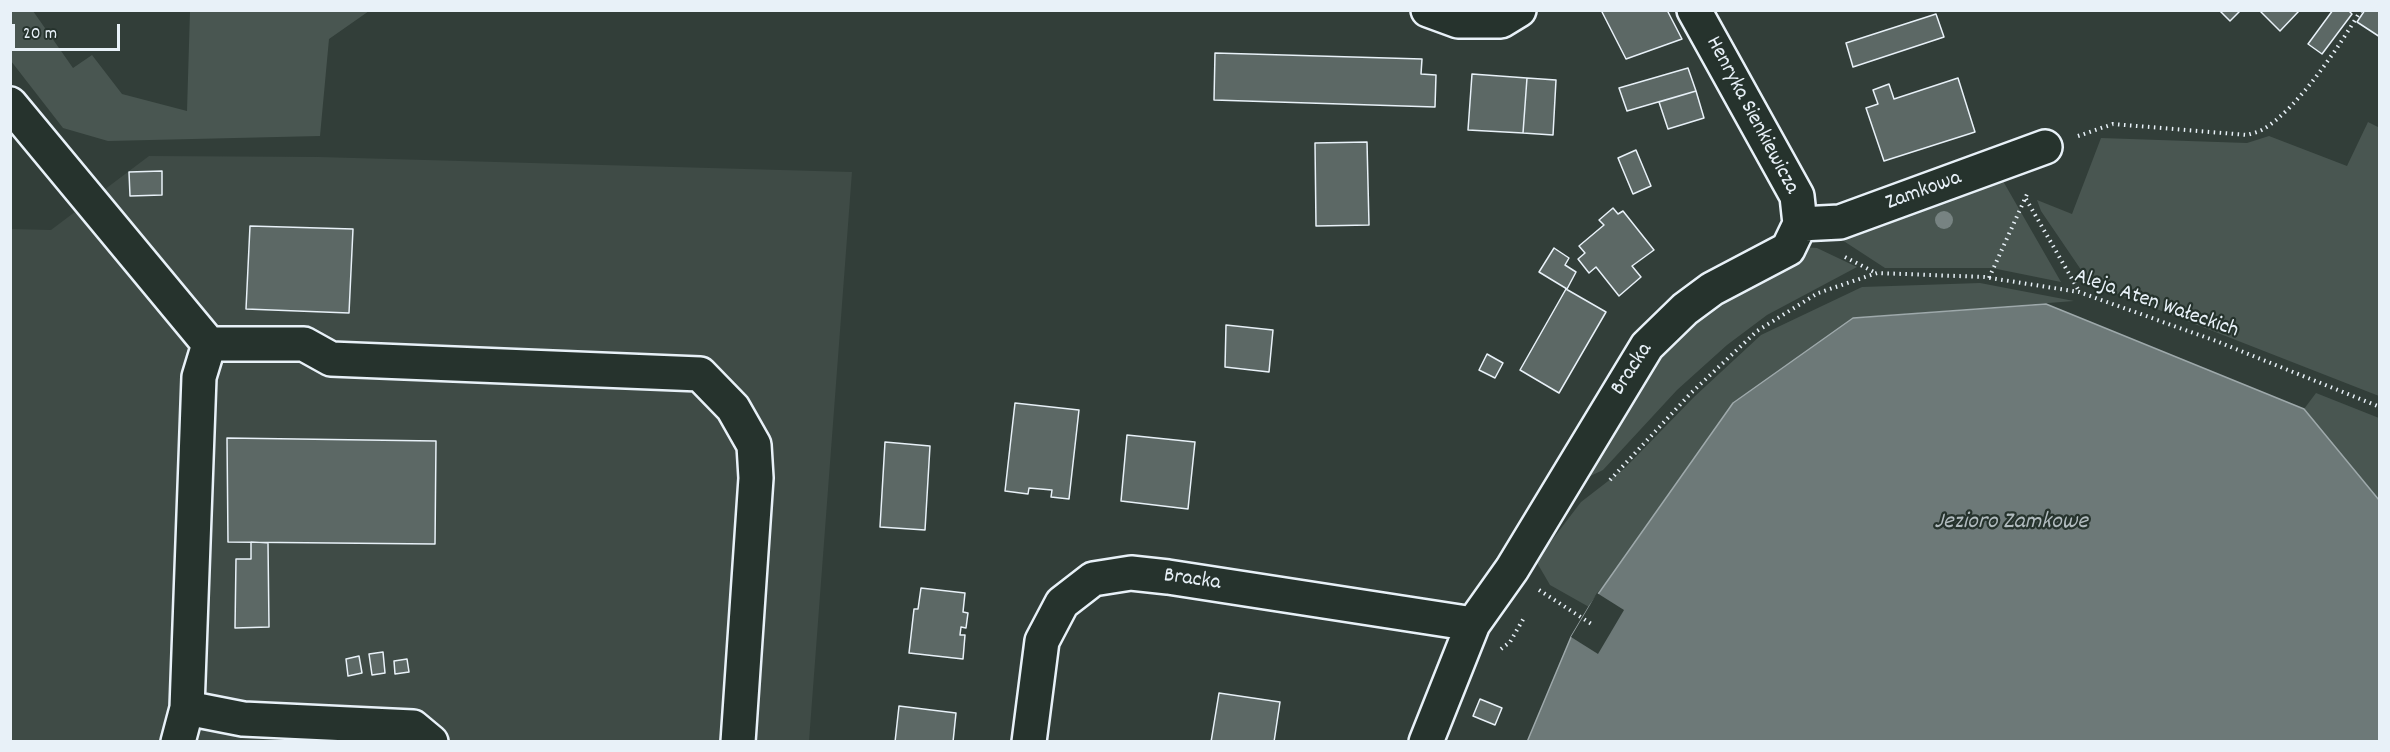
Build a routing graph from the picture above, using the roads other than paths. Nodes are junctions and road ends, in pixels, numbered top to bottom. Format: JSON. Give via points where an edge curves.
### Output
{"nodes":[{"id":1,"x":1428,"y":10,"type":"edge"},
{"id":2,"x":1519,"y":10,"type":"edge"},
{"id":3,"x":1694,"y":10,"type":"edge"},
{"id":4,"x":10,"y":104,"type":"edge"},
{"id":5,"x":2045,"y":147,"type":"road end"},
{"id":6,"x":1800,"y":224,"type":"junction"},
{"id":7,"x":209,"y":344,"type":"junction"},
{"id":8,"x":1473,"y":624,"type":"junction"},
{"id":9,"x":187,"y":708,"type":"junction"},
{"id":10,"x":178,"y":741,"type":"edge"},
{"id":11,"x":431,"y":741,"type":"edge"},
{"id":12,"x":738,"y":741,"type":"edge"},
{"id":13,"x":1029,"y":741,"type":"edge"},
{"id":14,"x":1426,"y":741,"type":"edge"}],
"edges":[{"from":1,"to":2,"type":"street","via":[[1458,21],[1502,21]]},
{"from":3,"to":6,"type":"street","name":"Henryka Sienkiewicza","via":[[1797,196]]},
{"from":4,"to":7,"type":"street"},
{"from":5,"to":6,"type":"street","name":"Zamkowa","via":[[1840,222]]},
{"from":6,"to":8,"type":"street","name":"Bracka","via":[[1788,249],[1712,289],[1647,346],[1512,570]]},
{"from":7,"to":9,"type":"street","via":[[199,377]]},
{"from":7,"to":12,"type":"street","via":[[304,344],[331,359],[700,374],[734,408],[754,445],[756,478]]},
{"from":8,"to":13,"type":"street","name":"Bracka","via":[[1168,577],[1131,573],[1093,579],[1062,603],[1042,640]]},
{"from":8,"to":14,"type":"street","name":"Bracka"},
{"from":9,"to":10,"type":"street"},
{"from":9,"to":11,"type":"street","via":[[243,719],[413,727]]}]}
